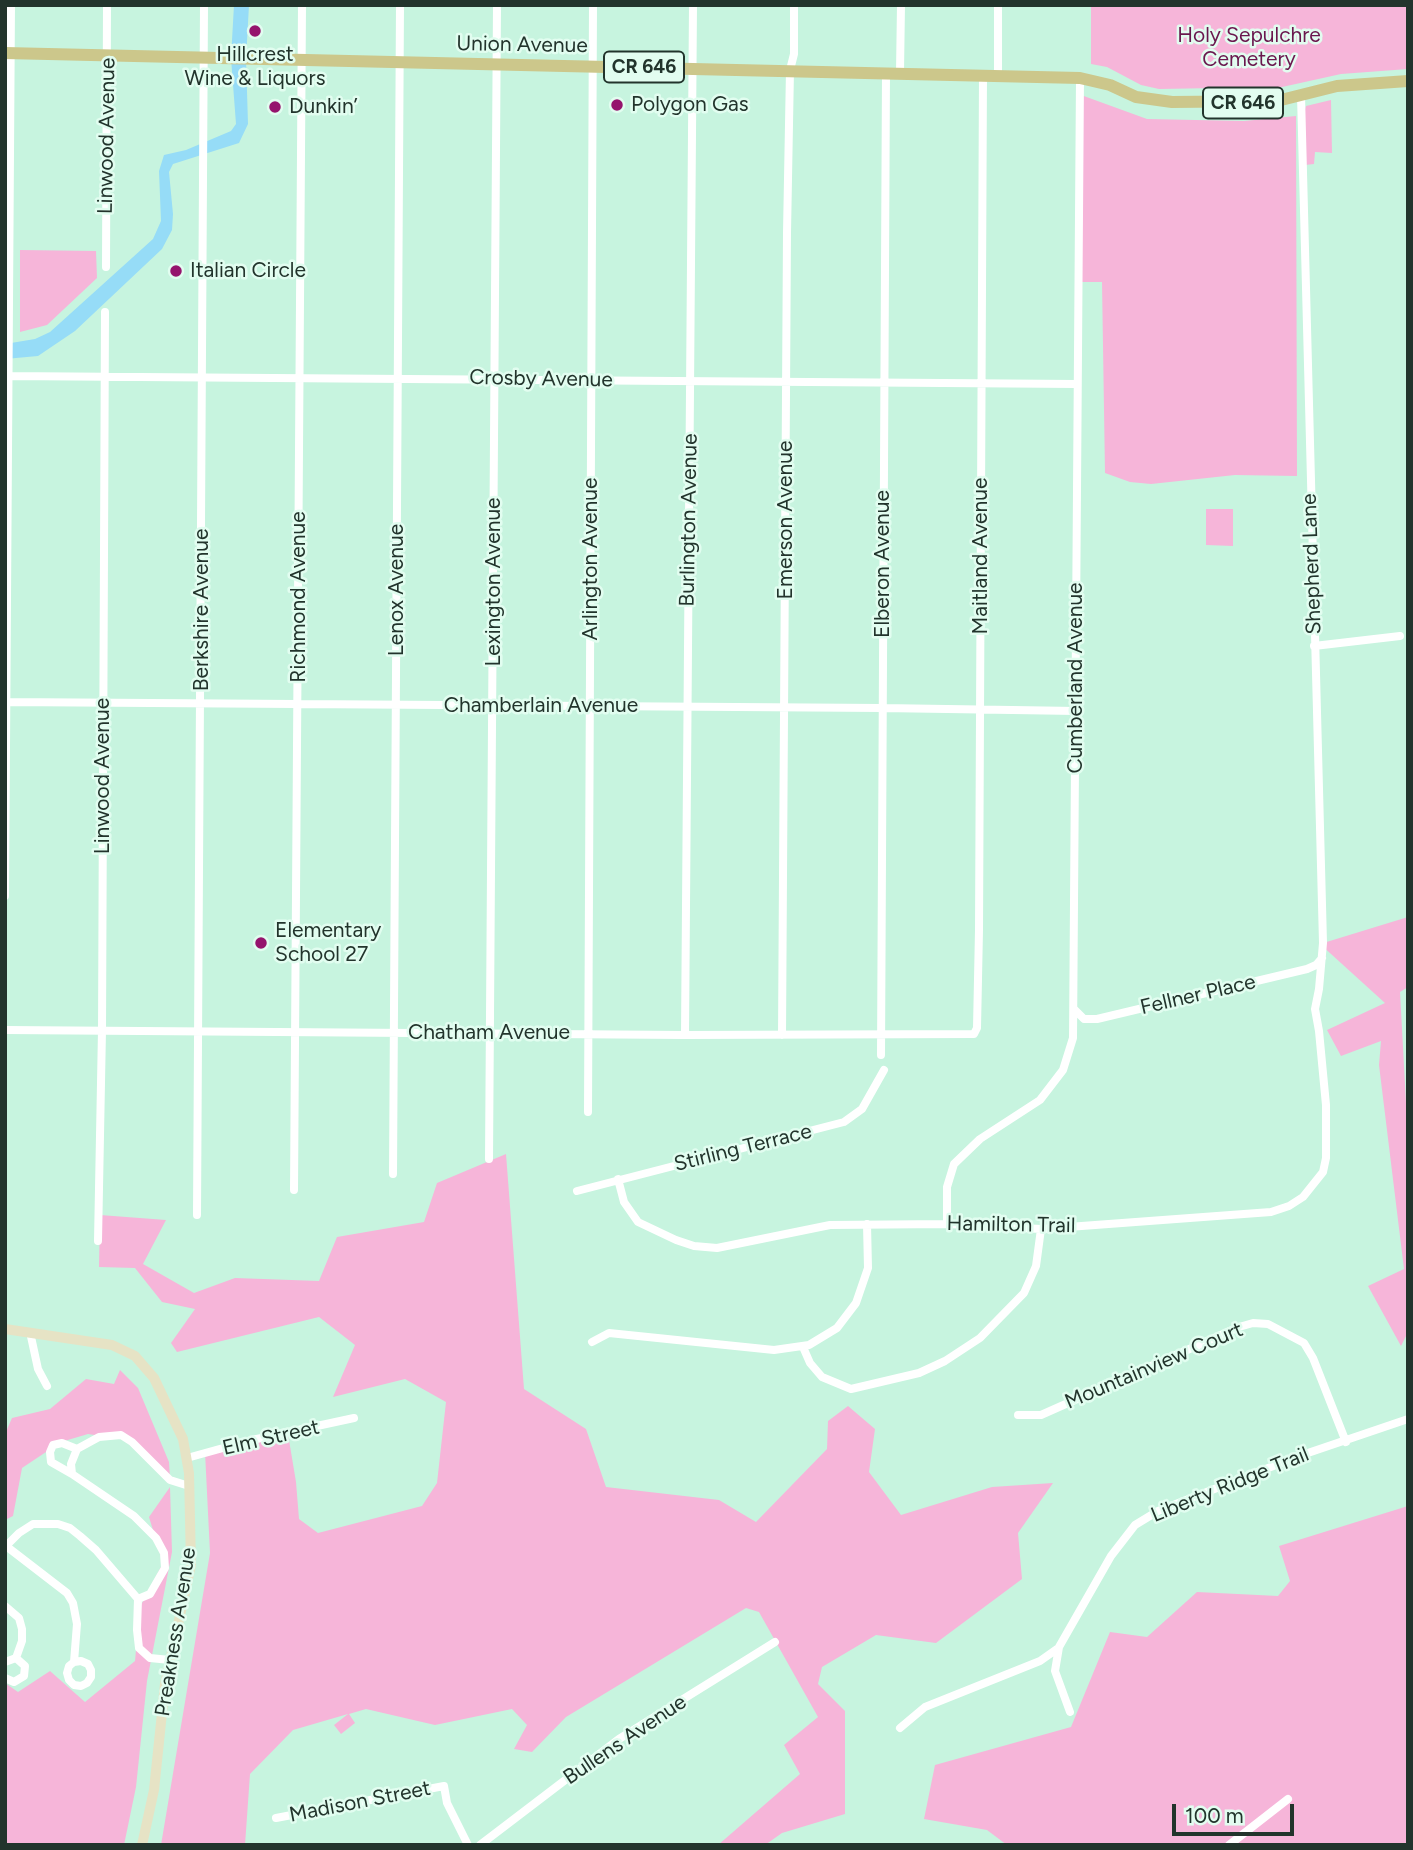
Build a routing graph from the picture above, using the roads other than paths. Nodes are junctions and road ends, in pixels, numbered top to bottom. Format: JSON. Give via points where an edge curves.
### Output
{"nodes":[{"id":1,"x":10,"y":5,"type":"edge"},
{"id":2,"x":107,"y":5,"type":"edge"},
{"id":3,"x":204,"y":5,"type":"edge"},
{"id":4,"x":302,"y":5,"type":"edge"},
{"id":5,"x":400,"y":5,"type":"edge"},
{"id":6,"x":497,"y":5,"type":"edge"},
{"id":7,"x":593,"y":5,"type":"edge"},
{"id":8,"x":693,"y":5,"type":"edge"},
{"id":9,"x":794,"y":5,"type":"edge"},
{"id":10,"x":901,"y":5,"type":"edge"},
{"id":11,"x":998,"y":5,"type":"edge"},
{"id":12,"x":8,"y":53,"type":"edge"},
{"id":13,"x":108,"y":55,"type":"junction"},
{"id":14,"x":204,"y":57,"type":"junction"},
{"id":15,"x":302,"y":60,"type":"junction"},
{"id":16,"x":399,"y":61,"type":"junction"},
{"id":17,"x":497,"y":64,"type":"junction"},
{"id":18,"x":593,"y":66,"type":"junction"},
{"id":19,"x":692,"y":68,"type":"junction"},
{"id":20,"x":790,"y":70,"type":"junction"},
{"id":21,"x":886,"y":72,"type":"junction"},
{"id":22,"x":900,"y":72,"type":"junction"},
{"id":23,"x":983,"y":74,"type":"junction"},
{"id":24,"x":998,"y":75,"type":"junction"},
{"id":25,"x":1080,"y":78,"type":"junction"},
{"id":26,"x":1408,"y":81,"type":"edge"},
{"id":27,"x":1301,"y":95,"type":"junction"},
{"id":28,"x":106,"y":267,"type":"dead end"},
{"id":29,"x":105,"y":312,"type":"dead end"},
{"id":30,"x":7,"y":376,"type":"edge"},
{"id":31,"x":106,"y":376,"type":"junction"},
{"id":32,"x":203,"y":377,"type":"junction"},
{"id":33,"x":300,"y":377,"type":"junction"},
{"id":34,"x":398,"y":377,"type":"junction"},
{"id":35,"x":495,"y":378,"type":"junction"},
{"id":36,"x":592,"y":379,"type":"junction"},
{"id":37,"x":690,"y":380,"type":"junction"},
{"id":38,"x":787,"y":381,"type":"junction"},
{"id":39,"x":883,"y":382,"type":"junction"},
{"id":40,"x":982,"y":382,"type":"junction"},
{"id":41,"x":1077,"y":384,"type":"junction"},
{"id":42,"x":1400,"y":636,"type":"dead end"},
{"id":43,"x":1314,"y":646,"type":"junction"},
{"id":44,"x":6,"y":702,"type":"edge"},
{"id":45,"x":103,"y":703,"type":"junction"},
{"id":46,"x":201,"y":704,"type":"junction"},
{"id":47,"x":298,"y":705,"type":"junction"},
{"id":48,"x":396,"y":705,"type":"junction"},
{"id":49,"x":493,"y":706,"type":"junction"},
{"id":50,"x":590,"y":706,"type":"junction"},
{"id":51,"x":687,"y":706,"type":"junction"},
{"id":52,"x":785,"y":707,"type":"junction"},
{"id":53,"x":882,"y":708,"type":"junction"},
{"id":54,"x":979,"y":709,"type":"junction"},
{"id":55,"x":1077,"y":711,"type":"junction"},
{"id":56,"x":5,"y":896,"type":"edge"},
{"id":57,"x":1322,"y":958,"type":"junction"},
{"id":58,"x":1074,"y":1009,"type":"junction"},
{"id":59,"x":5,"y":1030,"type":"edge"},
{"id":60,"x":102,"y":1030,"type":"junction"},
{"id":61,"x":198,"y":1031,"type":"junction"},
{"id":62,"x":1319,"y":1031,"type":"joint"},
{"id":63,"x":296,"y":1032,"type":"junction"},
{"id":64,"x":394,"y":1032,"type":"junction"},
{"id":65,"x":490,"y":1033,"type":"junction"},
{"id":66,"x":588,"y":1034,"type":"junction"},
{"id":67,"x":685,"y":1035,"type":"junction"},
{"id":68,"x":782,"y":1035,"type":"junction"},
{"id":69,"x":881,"y":1035,"type":"junction"},
{"id":70,"x":972,"y":1035,"type":"joint"},
{"id":71,"x":881,"y":1055,"type":"dead end"},
{"id":72,"x":884,"y":1070,"type":"dead end"},
{"id":73,"x":587,"y":1112,"type":"dead end"},
{"id":74,"x":489,"y":1159,"type":"dead end"},
{"id":75,"x":393,"y":1174,"type":"dead end"},
{"id":76,"x":618,"y":1179,"type":"junction"},
{"id":77,"x":294,"y":1190,"type":"dead end"},
{"id":78,"x":577,"y":1191,"type":"dead end"},
{"id":79,"x":197,"y":1215,"type":"dead end"},
{"id":80,"x":867,"y":1224,"type":"junction"},
{"id":81,"x":947,"y":1224,"type":"junction"},
{"id":82,"x":1041,"y":1229,"type":"junction"},
{"id":83,"x":98,"y":1241,"type":"dead end"},
{"id":84,"x":5,"y":1329,"type":"edge"},
{"id":85,"x":30,"y":1332,"type":"junction"},
{"id":86,"x":592,"y":1342,"type":"dead end"},
{"id":87,"x":803,"y":1347,"type":"junction"},
{"id":88,"x":47,"y":1386,"type":"dead end"},
{"id":89,"x":1018,"y":1415,"type":"dead end"},
{"id":90,"x":354,"y":1418,"type":"dead end"},
{"id":91,"x":1408,"y":1419,"type":"edge"},
{"id":92,"x":1346,"y":1442,"type":"junction"},
{"id":93,"x":77,"y":1449,"type":"junction"},
{"id":94,"x":187,"y":1458,"type":"junction"},
{"id":95,"x":72,"y":1474,"type":"junction"},
{"id":96,"x":189,"y":1486,"type":"junction"},
{"id":97,"x":6,"y":1547,"type":"edge"},
{"id":98,"x":138,"y":1599,"type":"junction"},
{"id":99,"x":5,"y":1606,"type":"edge"},
{"id":100,"x":775,"y":1642,"type":"dead end"},
{"id":101,"x":1059,"y":1647,"type":"junction"},
{"id":102,"x":16,"y":1658,"type":"junction"},
{"id":103,"x":170,"y":1660,"type":"junction"},
{"id":104,"x":5,"y":1662,"type":"edge"},
{"id":105,"x":74,"y":1662,"type":"dead end"},
{"id":106,"x":5,"y":1678,"type":"edge"},
{"id":107,"x":1070,"y":1712,"type":"dead end"},
{"id":108,"x":900,"y":1728,"type":"dead end"},
{"id":109,"x":1288,"y":1799,"type":"dead end"},
{"id":110,"x":276,"y":1818,"type":"dead end"},
{"id":111,"x":142,"y":1845,"type":"edge"},
{"id":112,"x":467,"y":1845,"type":"edge"},
{"id":113,"x":480,"y":1845,"type":"edge"},
{"id":114,"x":1229,"y":1845,"type":"edge"}],
"edges":[{"from":1,"to":12,"type":"street"},
{"from":2,"to":13,"type":"street","name":"Linwood Avenue"},
{"from":3,"to":14,"type":"street","name":"Berkshire Avenue"},
{"from":4,"to":15,"type":"street","name":"Richmond Avenue"},
{"from":5,"to":16,"type":"street","name":"Lenox Avenue"},
{"from":6,"to":17,"type":"street","name":"Lexington Avenue"},
{"from":7,"to":18,"type":"street","name":"Arlington Avenue"},
{"from":8,"to":19,"type":"street","name":"Burlington Avenue"},
{"from":9,"to":20,"type":"street","name":"Emerson Avenue"},
{"from":10,"to":22,"type":"street"},
{"from":11,"to":24,"type":"street"},
{"from":12,"to":13,"type":"main road","name":"Union Avenue","number":"CR 646"},
{"from":12,"to":30,"type":"street"},
{"from":13,"to":14,"type":"main road","name":"Union Avenue","number":"CR 646"},
{"from":13,"to":28,"type":"street","name":"Linwood Avenue"},
{"from":14,"to":15,"type":"main road","name":"Union Avenue","number":"CR 646"},
{"from":14,"to":32,"type":"street","name":"Berkshire Avenue"},
{"from":15,"to":16,"type":"main road","name":"Union Avenue","number":"CR 646"},
{"from":15,"to":33,"type":"street","name":"Richmond Avenue"},
{"from":16,"to":17,"type":"main road","name":"Union Avenue","number":"CR 646"},
{"from":16,"to":34,"type":"street","name":"Lenox Avenue"},
{"from":17,"to":18,"type":"main road","name":"Union Avenue","number":"CR 646"},
{"from":17,"to":35,"type":"street","name":"Lexington Avenue"},
{"from":18,"to":19,"type":"main road","name":"Union Avenue","number":"CR 646"},
{"from":18,"to":36,"type":"street","name":"Arlington Avenue"},
{"from":19,"to":20,"type":"main road","name":"Union Avenue","number":"CR 646"},
{"from":19,"to":37,"type":"street","name":"Burlington Avenue"},
{"from":20,"to":21,"type":"main road","name":"Union Avenue","number":"CR 646"},
{"from":20,"to":38,"type":"street","name":"Emerson Avenue"},
{"from":21,"to":22,"type":"main road","name":"Union Avenue","number":"CR 646"},
{"from":21,"to":39,"type":"street","name":"Elberon Avenue"},
{"from":22,"to":23,"type":"main road","name":"Union Avenue","number":"CR 646"},
{"from":23,"to":24,"type":"main road","name":"Union Avenue","number":"CR 646"},
{"from":23,"to":40,"type":"street","name":"Maitland Avenue"},
{"from":24,"to":25,"type":"main road","name":"Union Avenue","number":"CR 646"},
{"from":25,"to":27,"type":"main road","number":"CR 646","via":[[1152,101],[1255,103]]},
{"from":25,"to":41,"type":"street","name":"Cumberland Avenue"},
{"from":26,"to":27,"type":"main road","number":"CR 646","via":[[1360,83]]},
{"from":27,"to":43,"type":"street","name":"Shepherd Lane"},
{"from":29,"to":31,"type":"street","name":"Linwood Avenue"},
{"from":30,"to":31,"type":"street","name":"Crosby Avenue"},
{"from":30,"to":44,"type":"street"},
{"from":31,"to":32,"type":"street","name":"Crosby Avenue"},
{"from":31,"to":45,"type":"street","name":"Linwood Avenue"},
{"from":32,"to":33,"type":"street","name":"Crosby Avenue"},
{"from":32,"to":46,"type":"street","name":"Berkshire Avenue"},
{"from":33,"to":34,"type":"street","name":"Crosby Avenue"},
{"from":33,"to":47,"type":"street","name":"Richmond Avenue"},
{"from":34,"to":35,"type":"street","name":"Crosby Avenue"},
{"from":34,"to":48,"type":"street","name":"Lenox Avenue"},
{"from":35,"to":36,"type":"street","name":"Crosby Avenue"},
{"from":35,"to":49,"type":"street","name":"Lexington Avenue"},
{"from":36,"to":37,"type":"street","name":"Crosby Avenue"},
{"from":36,"to":50,"type":"street","name":"Arlington Avenue"},
{"from":37,"to":38,"type":"street","name":"Crosby Avenue"},
{"from":37,"to":51,"type":"street","name":"Burlington Avenue"},
{"from":38,"to":39,"type":"street","name":"Crosby Avenue"},
{"from":38,"to":52,"type":"street","name":"Emerson Avenue"},
{"from":39,"to":40,"type":"street","name":"Crosby Avenue"},
{"from":39,"to":53,"type":"street","name":"Elberon Avenue"},
{"from":40,"to":41,"type":"street","name":"Crosby Avenue"},
{"from":40,"to":54,"type":"street","name":"Maitland Avenue"},
{"from":41,"to":55,"type":"street","name":"Cumberland Avenue"},
{"from":42,"to":43,"type":"street"},
{"from":43,"to":57,"type":"street","name":"Shepherd Lane"},
{"from":44,"to":45,"type":"street","name":"Chamberlain Avenue"},
{"from":44,"to":56,"type":"street"},
{"from":45,"to":46,"type":"street","name":"Chamberlain Avenue"},
{"from":45,"to":60,"type":"street","name":"Linwood Avenue"},
{"from":46,"to":47,"type":"street","name":"Chamberlain Avenue"},
{"from":46,"to":61,"type":"street","name":"Berkshire Avenue"},
{"from":47,"to":48,"type":"street","name":"Chamberlain Avenue"},
{"from":47,"to":63,"type":"street","name":"Richmond Avenue"},
{"from":48,"to":49,"type":"street","name":"Chamberlain Avenue"},
{"from":48,"to":64,"type":"street","name":"Lenox Avenue"},
{"from":49,"to":50,"type":"street","name":"Chamberlain Avenue"},
{"from":49,"to":65,"type":"street","name":"Lexington Avenue"},
{"from":50,"to":51,"type":"street","name":"Chamberlain Avenue"},
{"from":50,"to":66,"type":"street","name":"Arlington Avenue"},
{"from":51,"to":52,"type":"street","name":"Chamberlain Avenue"},
{"from":51,"to":67,"type":"street","name":"Burlington Avenue"},
{"from":52,"to":53,"type":"street","name":"Chamberlain Avenue"},
{"from":52,"to":68,"type":"street","name":"Emerson Avenue"},
{"from":53,"to":54,"type":"street","name":"Chamberlain Avenue"},
{"from":53,"to":69,"type":"street","name":"Elberon Avenue"},
{"from":54,"to":55,"type":"street","name":"Chamberlain Avenue"},
{"from":54,"to":70,"type":"street","name":"Maitland Avenue","via":[[977,1028]]},
{"from":55,"to":58,"type":"street","name":"Cumberland Avenue"},
{"from":57,"to":58,"type":"street","name":"Fellner Place","via":[[1307,970],[1097,1019],[1079,1017]]},
{"from":57,"to":62,"type":"street","name":"Shepherd Lane","via":[[1315,1010]]},
{"from":58,"to":81,"type":"street","name":"Cumberland Avenue","via":[[1071,1050],[1056,1082],[1040,1100],[980,1139],[954,1164],[947,1187]]},
{"from":59,"to":60,"type":"street","name":"Chatham Avenue"},
{"from":60,"to":61,"type":"street","name":"Chatham Avenue"},
{"from":60,"to":83,"type":"street","name":"Linwood Avenue"},
{"from":61,"to":63,"type":"street","name":"Chatham Avenue"},
{"from":61,"to":79,"type":"street","name":"Berkshire Avenue"},
{"from":62,"to":82,"type":"street","name":"Hamilton Trail","via":[[1326,1158],[1323,1172],[1303,1197],[1271,1212]]},
{"from":63,"to":64,"type":"street","name":"Chatham Avenue"},
{"from":63,"to":77,"type":"street","name":"Richmond Avenue"},
{"from":64,"to":65,"type":"street","name":"Chatham Avenue"},
{"from":64,"to":75,"type":"street","name":"Lenox Avenue"},
{"from":65,"to":66,"type":"street","name":"Chatham Avenue"},
{"from":65,"to":74,"type":"street","name":"Lexington Avenue"},
{"from":66,"to":67,"type":"street","name":"Chatham Avenue"},
{"from":66,"to":73,"type":"street","name":"Arlington Avenue"},
{"from":67,"to":68,"type":"street","name":"Chatham Avenue"},
{"from":68,"to":69,"type":"street","name":"Chatham Avenue"},
{"from":69,"to":70,"type":"street","name":"Chatham Avenue"},
{"from":69,"to":71,"type":"street","name":"Elberon Avenue"},
{"from":72,"to":76,"type":"street","name":"Stirling Terrace","via":[[862,1110],[844,1122]]},
{"from":76,"to":78,"type":"street","name":"Stirling Terrace"},
{"from":76,"to":80,"type":"street","name":"Hamilton Trail","via":[[624,1202],[638,1222],[694,1246],[729,1247],[816,1227]]},
{"from":80,"to":81,"type":"street","name":"Hamilton Trail"},
{"from":80,"to":87,"type":"street","via":[[868,1268],[856,1303],[837,1328]]},
{"from":81,"to":82,"type":"street","name":"Hamilton Trail"},
{"from":82,"to":87,"type":"street","via":[[1036,1266],[1024,1293],[987,1331],[945,1361],[919,1373],[851,1389],[822,1377]]},
{"from":84,"to":85,"type":"main road","name":"Preakness Avenue"},
{"from":85,"to":88,"type":"street"},
{"from":85,"to":94,"type":"main road","name":"Preakness Avenue","via":[[112,1345],[135,1356],[163,1395]]},
{"from":86,"to":87,"type":"street","via":[[610,1333],[774,1350]]},
{"from":89,"to":92,"type":"street","name":"Mountainview Court","via":[[1041,1415],[1239,1327],[1268,1324],[1304,1343]]},
{"from":90,"to":94,"type":"street","name":"Elm Street"},
{"from":91,"to":92,"type":"street","name":"Liberty Ridge Trail"},
{"from":92,"to":101,"type":"street","name":"Liberty Ridge Trail","via":[[1146,1517],[1115,1549]]},
{"from":93,"to":95,"type":"street"},
{"from":93,"to":95,"type":"street","via":[[62,1443],[50,1452],[51,1462]]},
{"from":93,"to":96,"type":"street","via":[[99,1437],[121,1435],[170,1480]]},
{"from":94,"to":96,"type":"main road","name":"Preakness Avenue"},
{"from":95,"to":98,"type":"street","via":[[134,1516],[164,1553],[165,1568],[150,1594]]},
{"from":96,"to":103,"type":"main road","name":"Preakness Avenue","via":[[191,1564]]},
{"from":97,"to":98,"type":"street","via":[[33,1524],[70,1528],[96,1550]]},
{"from":97,"to":105,"type":"street","via":[[74,1603]]},
{"from":98,"to":103,"type":"street","via":[[139,1648],[150,1658]]},
{"from":99,"to":102,"type":"street","via":[[19,1618],[22,1629]]},
{"from":100,"to":113,"type":"street","name":"Bullens Avenue","via":[[619,1739]]},
{"from":101,"to":107,"type":"street","name":"Liberty Ridge Trail","via":[[1055,1671]]},
{"from":101,"to":108,"type":"street","via":[[1040,1661],[925,1707]]},
{"from":102,"to":104,"type":"street"},
{"from":102,"to":106,"type":"street","via":[[25,1665],[24,1676],[14,1682]]},
{"from":103,"to":111,"type":"main road","name":"Preakness Avenue","via":[[154,1790]]},
{"from":109,"to":114,"type":"street"},
{"from":110,"to":112,"type":"street","name":"Madison Street","via":[[444,1786]]}]}
